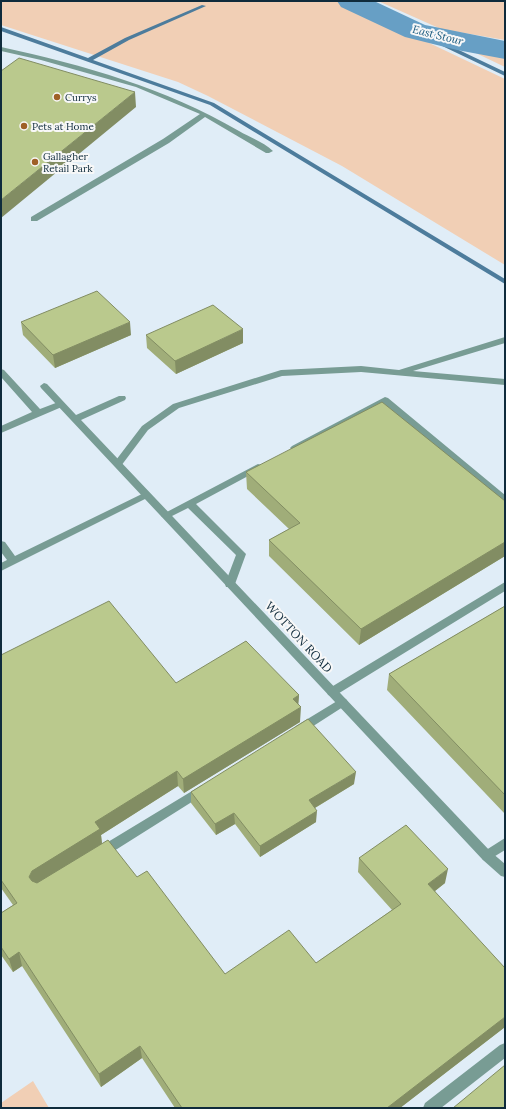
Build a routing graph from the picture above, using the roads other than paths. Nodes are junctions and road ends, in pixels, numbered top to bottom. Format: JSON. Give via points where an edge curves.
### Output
{"nodes":[{"id":1,"x":1,"y":49,"type":"edge"},
{"id":2,"x":205,"y":114,"type":"junction"},
{"id":3,"x":269,"y":151,"type":"dead end"},
{"id":4,"x":34,"y":219,"type":"dead end"},
{"id":5,"x":505,"y":340,"type":"edge"},
{"id":6,"x":1,"y":372,"type":"edge"},
{"id":7,"x":397,"y":372,"type":"junction"},
{"id":8,"x":505,"y":382,"type":"edge"},
{"id":9,"x":44,"y":386,"type":"dead end"},
{"id":10,"x":122,"y":398,"type":"dead end"},
{"id":11,"x":61,"y":404,"type":"junction"},
{"id":12,"x":38,"y":413,"type":"junction"},
{"id":13,"x":75,"y":419,"type":"junction"},
{"id":14,"x":1,"y":430,"type":"edge"},
{"id":15,"x":287,"y":452,"type":"edge"},
{"id":16,"x":266,"y":463,"type":"edge"},
{"id":17,"x":118,"y":464,"type":"junction"},
{"id":18,"x":146,"y":495,"type":"junction"},
{"id":19,"x":505,"y":500,"type":"edge"},
{"id":20,"x":190,"y":503,"type":"junction"},
{"id":21,"x":166,"y":516,"type":"junction"},
{"id":22,"x":1,"y":545,"type":"edge"},
{"id":23,"x":13,"y":561,"type":"junction"},
{"id":24,"x":1,"y":567,"type":"edge"},
{"id":25,"x":230,"y":584,"type":"junction"},
{"id":26,"x":505,"y":586,"type":"edge"},
{"id":27,"x":332,"y":692,"type":"junction"},
{"id":28,"x":342,"y":702,"type":"junction"},
{"id":29,"x":288,"y":736,"type":"edge"},
{"id":30,"x":215,"y":782,"type":"edge"},
{"id":31,"x":505,"y":843,"type":"edge"},
{"id":32,"x":487,"y":856,"type":"junction"},
{"id":33,"x":94,"y":857,"type":"edge"},
{"id":34,"x":505,"y":872,"type":"edge"},
{"id":35,"x":505,"y":1050,"type":"edge"},
{"id":36,"x":430,"y":1108,"type":"edge"}],
"edges":[{"from":1,"to":2,"type":"street","via":[[42,58],[138,86]]},
{"from":2,"to":3,"type":"street"},
{"from":2,"to":4,"type":"street","via":[[166,142]]},
{"from":5,"to":7,"type":"street"},
{"from":6,"to":12,"type":"street"},
{"from":7,"to":8,"type":"street"},
{"from":7,"to":17,"type":"street","via":[[361,369],[281,373],[176,406],[145,428]]},
{"from":9,"to":11,"type":"street","name":"WOTTON ROAD"},
{"from":10,"to":13,"type":"street"},
{"from":11,"to":12,"type":"street"},
{"from":11,"to":13,"type":"street","name":"WOTTON ROAD"},
{"from":12,"to":14,"type":"street"},
{"from":13,"to":17,"type":"street","name":"WOTTON ROAD"},
{"from":15,"to":19,"type":"street","via":[[385,400]]},
{"from":16,"to":20,"type":"street"},
{"from":17,"to":18,"type":"street","name":"WOTTON ROAD"},
{"from":18,"to":21,"type":"street","name":"WOTTON ROAD"},
{"from":18,"to":23,"type":"street"},
{"from":20,"to":21,"type":"street"},
{"from":20,"to":25,"type":"street","via":[[240,554]]},
{"from":21,"to":25,"type":"street","name":"WOTTON ROAD"},
{"from":22,"to":23,"type":"street"},
{"from":23,"to":24,"type":"street"},
{"from":25,"to":27,"type":"street","name":"WOTTON ROAD"},
{"from":26,"to":27,"type":"street"},
{"from":27,"to":28,"type":"street","name":"WOTTON ROAD"},
{"from":28,"to":29,"type":"street"},
{"from":28,"to":32,"type":"street","name":"WOTTON ROAD"},
{"from":30,"to":33,"type":"street"},
{"from":31,"to":32,"type":"street"},
{"from":32,"to":34,"type":"street","name":"WOTTON ROAD"},
{"from":35,"to":36,"type":"street"}]}
